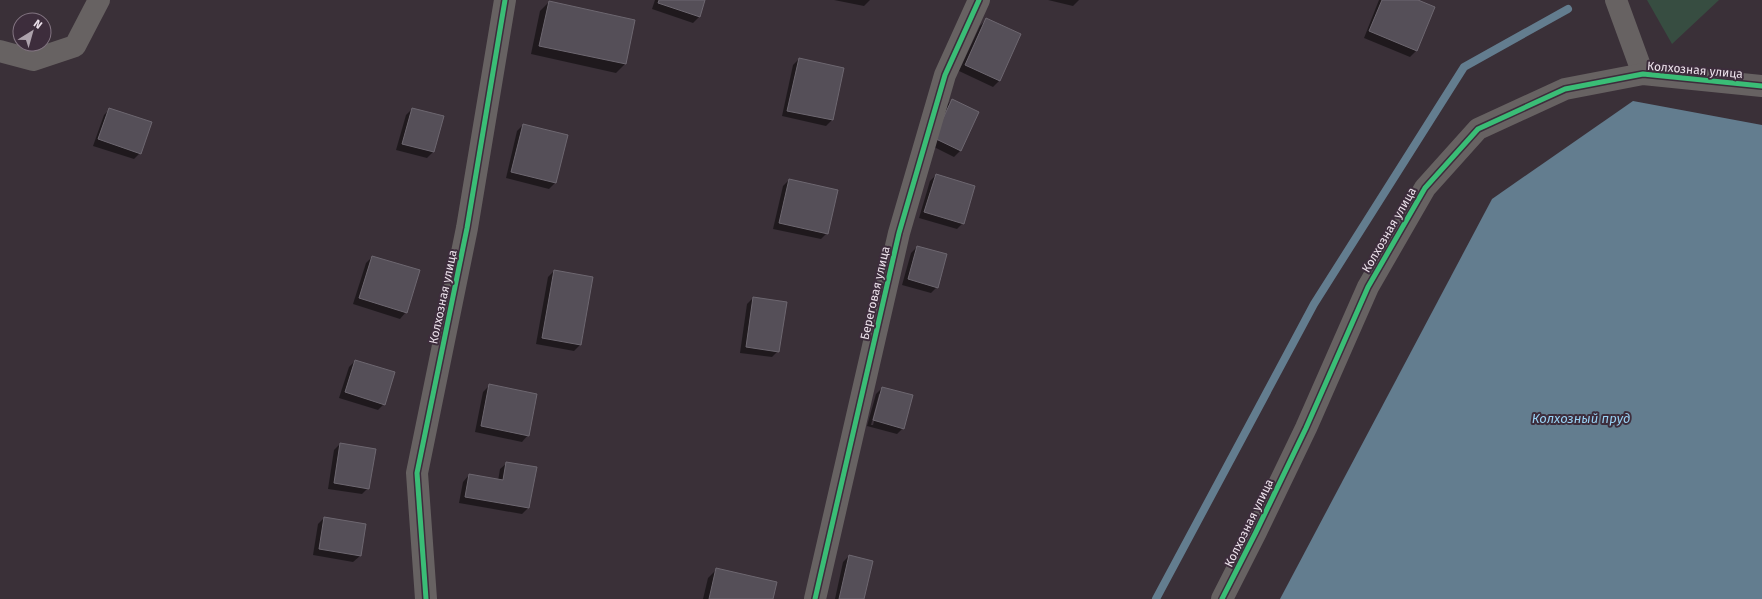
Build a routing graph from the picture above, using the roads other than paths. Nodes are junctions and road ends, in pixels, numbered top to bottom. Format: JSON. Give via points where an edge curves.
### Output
{"nodes":[{"id":1,"x":99,"y":0,"type":"edge"},
{"id":2,"x":505,"y":0,"type":"edge"},
{"id":3,"x":979,"y":0,"type":"edge"},
{"id":4,"x":1616,"y":0,"type":"edge"},
{"id":5,"x":0,"y":51,"type":"edge"},
{"id":6,"x":1643,"y":74,"type":"junction"},
{"id":7,"x":1762,"y":86,"type":"edge"},
{"id":8,"x":426,"y":599,"type":"edge"},
{"id":9,"x":815,"y":599,"type":"edge"},
{"id":10,"x":1222,"y":599,"type":"edge"}],
"edges":[{"from":1,"to":5,"type":"street","via":[[75,46],[34,60]]},
{"from":2,"to":8,"type":"street","name":"Колхозная улица","via":[[467,228],[417,473]]},
{"from":3,"to":9,"type":"street","name":"Береговая улица","via":[[945,75],[899,233]]},
{"from":4,"to":6,"type":"street"},
{"from":6,"to":7,"type":"street","name":"Колхозная улица"},
{"from":6,"to":10,"type":"street","name":"Колхозная улица","via":[[1565,89],[1478,129],[1424,188],[1368,287],[1303,435]]}]}
